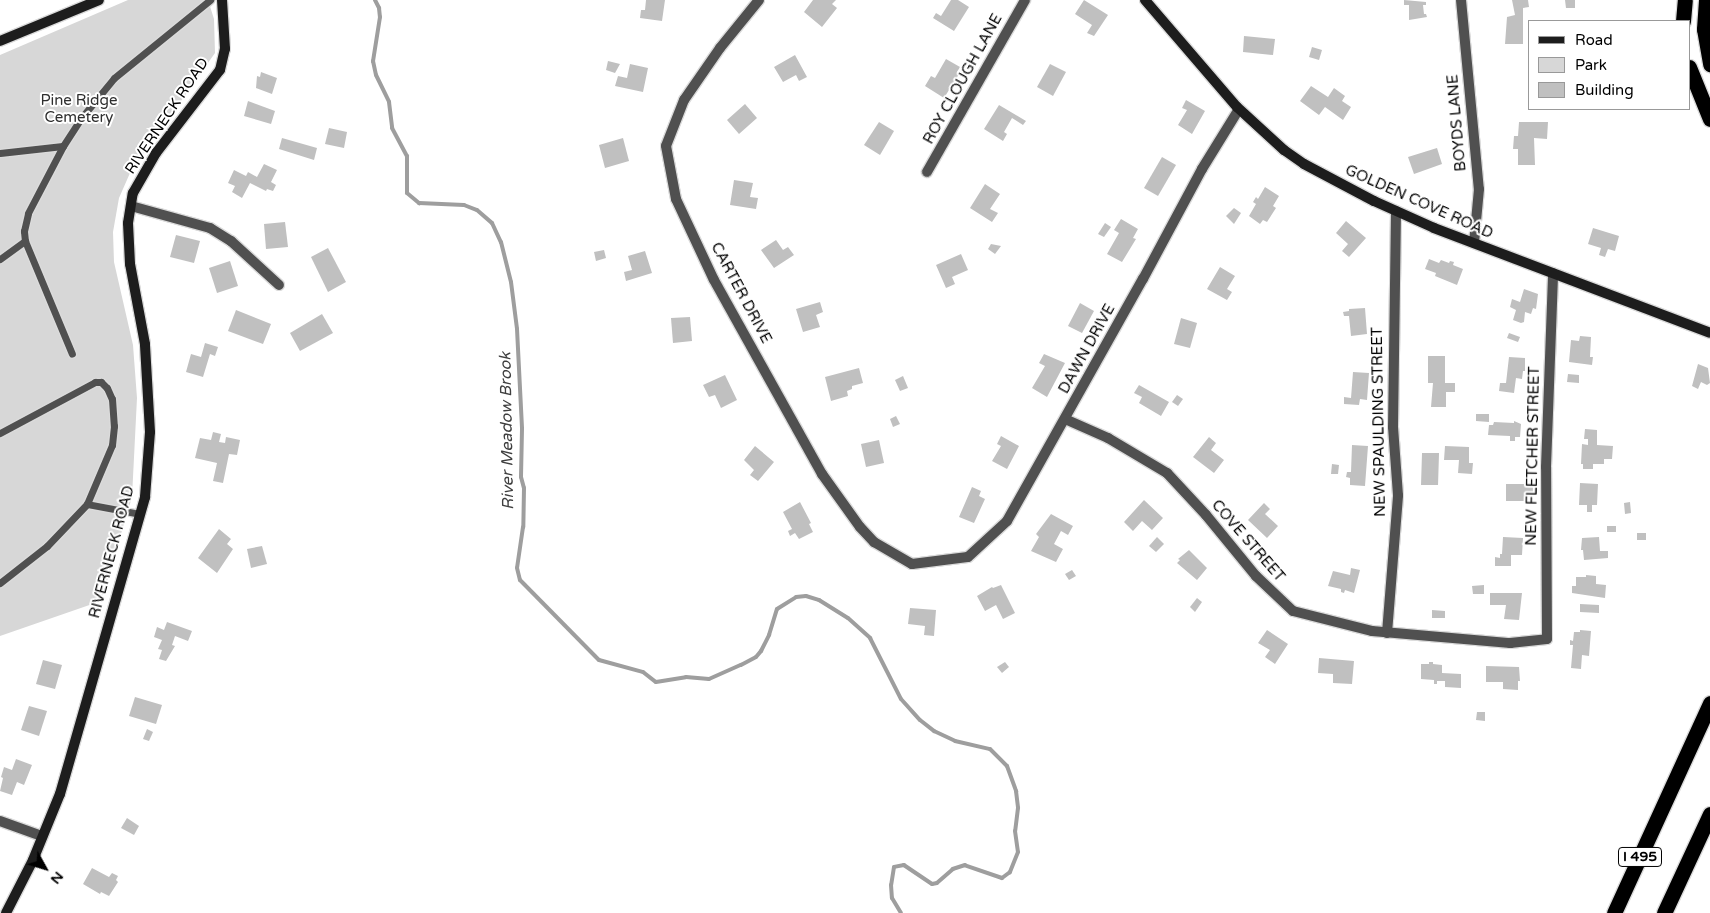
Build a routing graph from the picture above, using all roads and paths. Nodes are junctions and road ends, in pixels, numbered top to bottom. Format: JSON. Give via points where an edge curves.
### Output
{"nodes":[{"id":1,"x":99,"y":0,"type":"edge"},
{"id":2,"x":210,"y":0,"type":"edge"},
{"id":3,"x":222,"y":0,"type":"edge"},
{"id":4,"x":759,"y":0,"type":"edge"},
{"id":5,"x":1025,"y":0,"type":"edge"},
{"id":6,"x":1145,"y":0,"type":"edge"},
{"id":7,"x":1461,"y":0,"type":"edge"},
{"id":8,"x":1685,"y":0,"type":"edge"},
{"id":9,"x":1706,"y":0,"type":"edge"},
{"id":10,"x":1683,"y":20,"type":"edge"},
{"id":11,"x":0,"y":42,"type":"edge"},
{"id":12,"x":1710,"y":64,"type":"edge"},
{"id":13,"x":1690,"y":69,"type":"edge"},
{"id":14,"x":1239,"y":109,"type":"junction"},
{"id":15,"x":1710,"y":119,"type":"edge"},
{"id":16,"x":63,"y":146,"type":"junction"},
{"id":17,"x":0,"y":153,"type":"edge"},
{"id":18,"x":927,"y":172,"type":"dead end"},
{"id":19,"x":131,"y":206,"type":"junction"},
{"id":20,"x":1396,"y":211,"type":"junction"},
{"id":21,"x":25,"y":241,"type":"junction"},
{"id":22,"x":1474,"y":243,"type":"junction"},
{"id":23,"x":0,"y":259,"type":"edge"},
{"id":24,"x":1553,"y":273,"type":"junction"},
{"id":25,"x":279,"y":285,"type":"dead end"},
{"id":26,"x":1710,"y":333,"type":"edge"},
{"id":27,"x":72,"y":354,"type":"dead end"},
{"id":28,"x":1065,"y":418,"type":"junction"},
{"id":29,"x":0,"y":433,"type":"edge"},
{"id":30,"x":87,"y":504,"type":"junction"},
{"id":31,"x":140,"y":514,"type":"junction"},
{"id":32,"x":927,"y":562,"type":"joint"},
{"id":33,"x":0,"y":583,"type":"edge"},
{"id":34,"x":1387,"y":632,"type":"junction"},
{"id":35,"x":1547,"y":639,"type":"joint"},
{"id":36,"x":1710,"y":703,"type":"edge"},
{"id":37,"x":1710,"y":814,"type":"edge"},
{"id":38,"x":0,"y":821,"type":"edge"},
{"id":39,"x":42,"y":836,"type":"junction"},
{"id":40,"x":6,"y":913,"type":"edge"},
{"id":41,"x":1614,"y":913,"type":"edge"},
{"id":42,"x":1664,"y":913,"type":"edge"}],
"edges":[{"from":1,"to":11,"type":"main road"},
{"from":2,"to":16,"type":"lane","via":[[114,78]]},
{"from":3,"to":19,"type":"main road","name":"RIVERNECK ROAD","via":[[225,49],[220,70],[156,153],[133,193]]},
{"from":4,"to":32,"type":"street","name":"CARTER DRIVE","via":[[684,100],[666,146],[676,199],[714,280],[822,474],[874,542],[912,564]]},
{"from":5,"to":18,"type":"street","name":"ROY CLOUGH LANE"},
{"from":6,"to":14,"type":"main road","name":"GOLDEN COVE ROAD"},
{"from":7,"to":22,"type":"street","name":"BOYDS LANE","via":[[1479,189]]},
{"from":8,"to":10,"type":"highway"},
{"from":9,"to":12,"type":"highway","via":[[1704,29]]},
{"from":13,"to":15,"type":"highway"},
{"from":14,"to":20,"type":"main road","name":"GOLDEN COVE ROAD","via":[[1304,164]]},
{"from":14,"to":28,"type":"street","name":"DAWN DRIVE","via":[[1202,169]]},
{"from":16,"to":17,"type":"lane"},
{"from":16,"to":21,"type":"lane","via":[[28,213]]},
{"from":19,"to":25,"type":"street","via":[[210,228],[231,241]]},
{"from":19,"to":31,"type":"main road","name":"RIVERNECK ROAD","via":[[128,223],[130,264],[145,344],[150,432],[145,497]]},
{"from":20,"to":22,"type":"main road","name":"GOLDEN COVE ROAD"},
{"from":20,"to":34,"type":"street","name":"NEW SPAULDING STREET","via":[[1393,427],[1398,495]]},
{"from":21,"to":23,"type":"lane"},
{"from":21,"to":27,"type":"lane"},
{"from":22,"to":24,"type":"main road","name":"GOLDEN COVE ROAD"},
{"from":24,"to":26,"type":"main road","name":"GOLDEN COVE ROAD"},
{"from":24,"to":35,"type":"street","name":"NEW FLETCHER STREET","via":[[1546,467]]},
{"from":28,"to":32,"type":"street","name":"DAWN DRIVE","via":[[1007,520],[968,556]]},
{"from":28,"to":34,"type":"street","name":"COVE STREET","via":[[1108,438],[1167,473],[1256,576],[1293,611]]},
{"from":29,"to":30,"type":"lane","via":[[84,387],[101,382],[112,399],[112,445]]},
{"from":30,"to":31,"type":"lane"},
{"from":30,"to":33,"type":"lane","via":[[47,546]]},
{"from":31,"to":39,"type":"main road","name":"RIVERNECK ROAD","via":[[60,794]]},
{"from":34,"to":35,"type":"street","name":"COVE STREET","via":[[1510,643]]},
{"from":36,"to":41,"type":"highway","number":"I 495"},
{"from":37,"to":42,"type":"highway","number":"I 495"},
{"from":38,"to":39,"type":"street"},
{"from":39,"to":40,"type":"main road","name":"RIVERNECK ROAD"}]}
